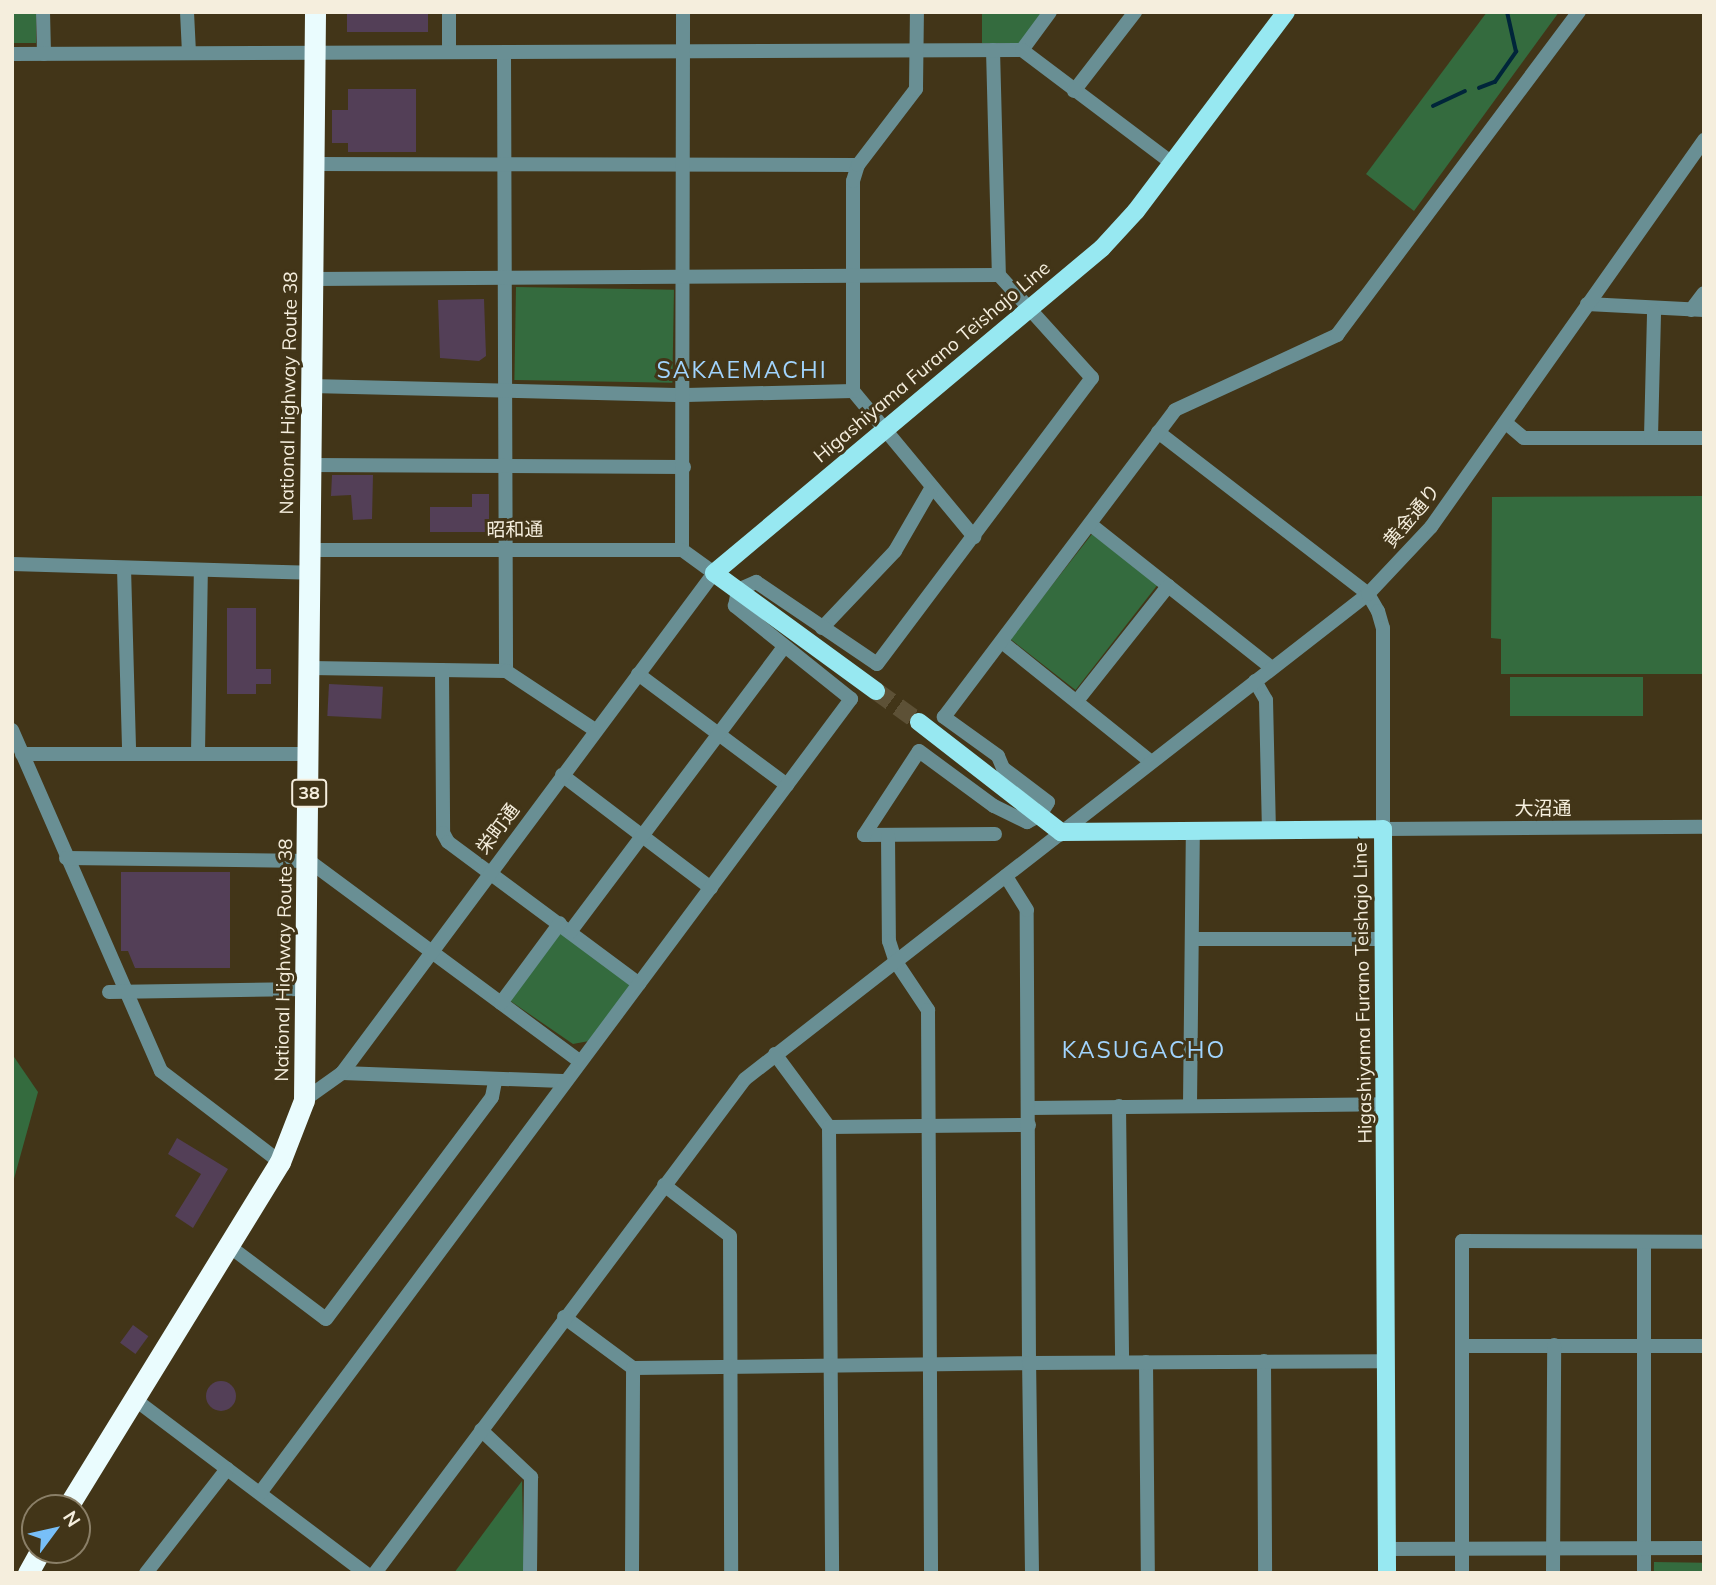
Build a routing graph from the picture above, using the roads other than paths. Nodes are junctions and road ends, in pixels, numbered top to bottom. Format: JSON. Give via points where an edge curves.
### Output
{"nodes":[{"id":1,"x":43,"y":12,"type":"edge"},
{"id":2,"x":187,"y":12,"type":"edge"},
{"id":3,"x":315,"y":12,"type":"edge"},
{"id":4,"x":449,"y":12,"type":"edge"},
{"id":5,"x":683,"y":12,"type":"edge"},
{"id":6,"x":917,"y":12,"type":"edge"},
{"id":7,"x":1050,"y":12,"type":"edge"},
{"id":8,"x":1135,"y":12,"type":"edge"},
{"id":9,"x":1286,"y":12,"type":"edge"},
{"id":10,"x":1579,"y":12,"type":"edge"},
{"id":11,"x":684,"y":50,"type":"junction"},
{"id":12,"x":918,"y":50,"type":"junction"},
{"id":13,"x":993,"y":50,"type":"junction"},
{"id":14,"x":1022,"y":50,"type":"junction"},
{"id":15,"x":315,"y":52,"type":"junction"},
{"id":16,"x":449,"y":52,"type":"junction"},
{"id":17,"x":504,"y":52,"type":"junction"},
{"id":18,"x":189,"y":53,"type":"junction"},
{"id":19,"x":12,"y":54,"type":"edge"},
{"id":20,"x":44,"y":54,"type":"junction"},
{"id":21,"x":1074,"y":91,"type":"junction"},
{"id":22,"x":1704,"y":140,"type":"edge"},
{"id":23,"x":685,"y":163,"type":"junction"},
{"id":24,"x":1172,"y":163,"type":"junction"},
{"id":25,"x":314,"y":164,"type":"junction"},
{"id":26,"x":505,"y":165,"type":"junction"},
{"id":27,"x":858,"y":165,"type":"junction"},
{"id":28,"x":999,"y":275,"type":"junction"},
{"id":29,"x":684,"y":278,"type":"junction"},
{"id":30,"x":852,"y":278,"type":"junction"},
{"id":31,"x":314,"y":279,"type":"junction"},
{"id":32,"x":508,"y":280,"type":"junction"},
{"id":33,"x":1704,"y":293,"type":"edge"},
{"id":34,"x":1587,"y":304,"type":"junction"},
{"id":35,"x":1031,"y":309,"type":"junction"},
{"id":36,"x":1697,"y":310,"type":"edge"},
{"id":37,"x":1654,"y":311,"type":"junction"},
{"id":38,"x":310,"y":386,"type":"junction"},
{"id":39,"x":505,"y":390,"type":"junction"},
{"id":40,"x":853,"y":391,"type":"junction"},
{"id":41,"x":686,"y":395,"type":"junction"},
{"id":42,"x":1506,"y":423,"type":"junction"},
{"id":43,"x":882,"y":429,"type":"junction"},
{"id":44,"x":1158,"y":432,"type":"junction"},
{"id":45,"x":1651,"y":437,"type":"junction"},
{"id":46,"x":1704,"y":438,"type":"edge"},
{"id":47,"x":310,"y":464,"type":"junction"},
{"id":48,"x":504,"y":467,"type":"junction"},
{"id":49,"x":684,"y":467,"type":"junction"},
{"id":50,"x":932,"y":487,"type":"junction"},
{"id":51,"x":1090,"y":524,"type":"junction"},
{"id":52,"x":974,"y":537,"type":"junction"},
{"id":53,"x":506,"y":550,"type":"junction"},
{"id":54,"x":682,"y":550,"type":"junction"},
{"id":55,"x":310,"y":551,"type":"junction"},
{"id":56,"x":12,"y":564,"type":"edge"},
{"id":57,"x":124,"y":568,"type":"junction"},
{"id":58,"x":201,"y":570,"type":"junction"},
{"id":59,"x":311,"y":573,"type":"junction"},
{"id":60,"x":714,"y":573,"type":"junction"},
{"id":61,"x":1168,"y":586,"type":"junction"},
{"id":62,"x":738,"y":590,"type":"junction"},
{"id":63,"x":1368,"y":594,"type":"junction"},
{"id":64,"x":822,"y":628,"type":"junction"},
{"id":65,"x":1002,"y":642,"type":"junction"},
{"id":66,"x":784,"y":647,"type":"junction"},
{"id":67,"x":310,"y":668,"type":"junction"},
{"id":68,"x":1272,"y":668,"type":"junction"},
{"id":69,"x":442,"y":670,"type":"junction"},
{"id":70,"x":506,"y":671,"type":"junction"},
{"id":71,"x":638,"y":674,"type":"junction"},
{"id":72,"x":1255,"y":681,"type":"junction"},
{"id":73,"x":876,"y":691,"type":"tunnel mouth"},
{"id":74,"x":1077,"y":701,"type":"junction"},
{"id":75,"x":919,"y":722,"type":"tunnel mouth"},
{"id":76,"x":12,"y":730,"type":"edge"},
{"id":77,"x":595,"y":730,"type":"junction"},
{"id":78,"x":716,"y":735,"type":"junction"},
{"id":79,"x":129,"y":752,"type":"junction"},
{"id":80,"x":198,"y":753,"type":"junction"},
{"id":81,"x":22,"y":754,"type":"junction"},
{"id":82,"x":309,"y":754,"type":"junction"},
{"id":83,"x":1151,"y":762,"type":"junction"},
{"id":84,"x":562,"y":775,"type":"junction"},
{"id":85,"x":787,"y":785,"type":"junction"},
{"id":86,"x":1040,"y":815,"type":"junction"},
{"id":87,"x":1704,"y":827,"type":"edge"},
{"id":88,"x":1382,"y":829,"type":"junction"},
{"id":89,"x":1193,"y":830,"type":"junction"},
{"id":90,"x":1269,"y":830,"type":"junction"},
{"id":91,"x":1061,"y":832,"type":"junction"},
{"id":92,"x":995,"y":834,"type":"dead end"},
{"id":93,"x":643,"y":835,"type":"junction"},
{"id":94,"x":888,"y":836,"type":"junction"},
{"id":95,"x":66,"y":858,"type":"junction"},
{"id":96,"x":309,"y":861,"type":"junction"},
{"id":97,"x":490,"y":872,"type":"junction"},
{"id":98,"x":1006,"y":876,"type":"junction"},
{"id":99,"x":711,"y":888,"type":"junction"},
{"id":100,"x":565,"y":928,"type":"junction"},
{"id":101,"x":1193,"y":939,"type":"junction"},
{"id":102,"x":1385,"y":939,"type":"junction"},
{"id":103,"x":431,"y":952,"type":"junction"},
{"id":104,"x":896,"y":962,"type":"junction"},
{"id":105,"x":639,"y":984,"type":"junction"},
{"id":106,"x":306,"y":989,"type":"junction"},
{"id":107,"x":116,"y":990,"type":"junction"},
{"id":108,"x":501,"y":1003,"type":"junction"},
{"id":109,"x":775,"y":1054,"type":"junction"},
{"id":110,"x":579,"y":1061,"type":"junction"},
{"id":111,"x":341,"y":1073,"type":"junction"},
{"id":112,"x":563,"y":1080,"type":"junction"},
{"id":113,"x":495,"y":1082,"type":"junction"},
{"id":114,"x":304,"y":1100,"type":"junction"},
{"id":115,"x":1385,"y":1104,"type":"junction"},
{"id":116,"x":1190,"y":1105,"type":"junction"},
{"id":117,"x":1119,"y":1106,"type":"junction"},
{"id":118,"x":1029,"y":1108,"type":"junction"},
{"id":119,"x":1029,"y":1125,"type":"junction"},
{"id":120,"x":930,"y":1126,"type":"junction"},
{"id":121,"x":829,"y":1127,"type":"junction"},
{"id":122,"x":280,"y":1162,"type":"junction"},
{"id":123,"x":664,"y":1185,"type":"junction"},
{"id":124,"x":1644,"y":1242,"type":"junction"},
{"id":125,"x":1704,"y":1242,"type":"edge"},
{"id":126,"x":229,"y":1246,"type":"junction"},
{"id":127,"x":564,"y":1317,"type":"junction"},
{"id":128,"x":1554,"y":1345,"type":"junction"},
{"id":129,"x":1463,"y":1346,"type":"junction"},
{"id":130,"x":1642,"y":1346,"type":"junction"},
{"id":131,"x":1704,"y":1346,"type":"edge"},
{"id":132,"x":1264,"y":1361,"type":"junction"},
{"id":133,"x":1122,"y":1362,"type":"junction"},
{"id":134,"x":1146,"y":1362,"type":"junction"},
{"id":135,"x":1385,"y":1362,"type":"junction"},
{"id":136,"x":931,"y":1363,"type":"junction"},
{"id":137,"x":1029,"y":1363,"type":"junction"},
{"id":138,"x":832,"y":1364,"type":"junction"},
{"id":139,"x":731,"y":1366,"type":"junction"},
{"id":140,"x":633,"y":1368,"type":"junction"},
{"id":141,"x":133,"y":1398,"type":"junction"},
{"id":142,"x":481,"y":1430,"type":"junction"},
{"id":143,"x":227,"y":1469,"type":"junction"},
{"id":144,"x":260,"y":1493,"type":"junction"},
{"id":145,"x":75,"y":1494,"type":"edge"},
{"id":146,"x":1462,"y":1548,"type":"junction"},
{"id":147,"x":1553,"y":1548,"type":"junction"},
{"id":148,"x":1644,"y":1548,"type":"junction"},
{"id":149,"x":1704,"y":1548,"type":"edge"},
{"id":150,"x":1386,"y":1549,"type":"junction"},
{"id":151,"x":146,"y":1573,"type":"edge"},
{"id":152,"x":365,"y":1573,"type":"edge"},
{"id":153,"x":375,"y":1573,"type":"edge"},
{"id":154,"x":530,"y":1573,"type":"edge"},
{"id":155,"x":632,"y":1573,"type":"edge"},
{"id":156,"x":731,"y":1573,"type":"edge"},
{"id":157,"x":832,"y":1573,"type":"edge"},
{"id":158,"x":931,"y":1573,"type":"edge"},
{"id":159,"x":1032,"y":1573,"type":"edge"},
{"id":160,"x":1148,"y":1573,"type":"edge"},
{"id":161,"x":1265,"y":1573,"type":"edge"},
{"id":162,"x":1387,"y":1573,"type":"edge"},
{"id":163,"x":1462,"y":1573,"type":"edge"},
{"id":164,"x":1553,"y":1573,"type":"edge"},
{"id":165,"x":1644,"y":1573,"type":"edge"}],
"edges":[{"from":1,"to":20,"type":"street"},
{"from":2,"to":18,"type":"street"},
{"from":3,"to":15,"type":"highway","name":"National Highway Route 38","number":"38"},
{"from":4,"to":16,"type":"street"},
{"from":5,"to":11,"type":"street"},
{"from":6,"to":12,"type":"street"},
{"from":7,"to":14,"type":"street"},
{"from":8,"to":21,"type":"street"},
{"from":9,"to":24,"type":"main road","name":"Higashiyama Furano Teishajo Line"},
{"from":10,"to":44,"type":"street","via":[[1337,335],[1175,410]]},
{"from":11,"to":12,"type":"street"},
{"from":11,"to":17,"type":"street"},
{"from":11,"to":23,"type":"street"},
{"from":12,"to":13,"type":"street"},
{"from":12,"to":27,"type":"street","via":[[910,103]]},
{"from":13,"to":14,"type":"street"},
{"from":13,"to":28,"type":"street"},
{"from":14,"to":21,"type":"street"},
{"from":15,"to":16,"type":"street"},
{"from":15,"to":18,"type":"street"},
{"from":15,"to":25,"type":"highway","name":"National Highway Route 38","number":"38"},
{"from":16,"to":17,"type":"street"},
{"from":17,"to":26,"type":"street"},
{"from":18,"to":20,"type":"street"},
{"from":19,"to":20,"type":"street"},
{"from":21,"to":24,"type":"street"},
{"from":22,"to":34,"type":"street","name":"黄金通り"},
{"from":23,"to":26,"type":"street"},
{"from":23,"to":27,"type":"street"},
{"from":23,"to":29,"type":"street"},
{"from":24,"to":35,"type":"main road","name":"Higashiyama Furano Teishajo Line","via":[[1102,248]]},
{"from":25,"to":26,"type":"street"},
{"from":25,"to":31,"type":"highway","name":"National Highway Route 38","number":"38"},
{"from":26,"to":32,"type":"street"},
{"from":27,"to":30,"type":"street"},
{"from":28,"to":30,"type":"street"},
{"from":28,"to":35,"type":"street"},
{"from":29,"to":30,"type":"street"},
{"from":29,"to":32,"type":"street"},
{"from":29,"to":41,"type":"street"},
{"from":30,"to":40,"type":"street"},
{"from":31,"to":32,"type":"street"},
{"from":31,"to":38,"type":"highway","name":"National Highway Route 38","number":"38"},
{"from":32,"to":39,"type":"street"},
{"from":33,"to":36,"type":"street"},
{"from":34,"to":37,"type":"street"},
{"from":34,"to":42,"type":"street","name":"黄金通り"},
{"from":35,"to":43,"type":"main road","name":"Higashiyama Furano Teishajo Line"},
{"from":35,"to":52,"type":"street","via":[[1092,378]]},
{"from":36,"to":37,"type":"street"},
{"from":37,"to":45,"type":"street"},
{"from":38,"to":39,"type":"street"},
{"from":38,"to":47,"type":"highway","name":"National Highway Route 38","number":"38"},
{"from":39,"to":41,"type":"street"},
{"from":39,"to":48,"type":"street"},
{"from":40,"to":41,"type":"street"},
{"from":40,"to":43,"type":"street"},
{"from":41,"to":49,"type":"street"},
{"from":42,"to":45,"type":"street","via":[[1524,438]]},
{"from":42,"to":63,"type":"street","name":"黄金通り","via":[[1432,527]]},
{"from":43,"to":50,"type":"street"},
{"from":43,"to":60,"type":"main road","name":"Higashiyama Furano Teishajo Line"},
{"from":44,"to":51,"type":"street"},
{"from":44,"to":63,"type":"street"},
{"from":45,"to":46,"type":"street"},
{"from":47,"to":48,"type":"street"},
{"from":47,"to":55,"type":"highway","name":"National Highway Route 38","number":"38"},
{"from":48,"to":49,"type":"street"},
{"from":48,"to":53,"type":"street"},
{"from":49,"to":54,"type":"street"},
{"from":50,"to":52,"type":"street"},
{"from":50,"to":64,"type":"street","via":[[895,551]]},
{"from":51,"to":61,"type":"street"},
{"from":51,"to":65,"type":"street"},
{"from":52,"to":64,"type":"street","via":[[877,664]]},
{"from":53,"to":54,"type":"street","name":"昭和通"},
{"from":53,"to":55,"type":"street","name":"昭和通"},
{"from":53,"to":70,"type":"street"},
{"from":54,"to":60,"type":"street"},
{"from":55,"to":59,"type":"highway","name":"National Highway Route 38","number":"38"},
{"from":56,"to":57,"type":"street"},
{"from":57,"to":58,"type":"street"},
{"from":57,"to":79,"type":"street"},
{"from":58,"to":59,"type":"street"},
{"from":58,"to":80,"type":"street"},
{"from":59,"to":67,"type":"highway","name":"National Highway Route 38","number":"38"},
{"from":60,"to":62,"type":"main road"},
{"from":60,"to":71,"type":"street","name":"栄町通"},
{"from":61,"to":68,"type":"street"},
{"from":61,"to":74,"type":"street"},
{"from":62,"to":64,"type":"street","via":[[756,582]]},
{"from":62,"to":66,"type":"street","via":[[735,606]]},
{"from":62,"to":73,"type":"main road"},
{"from":63,"to":68,"type":"street","name":"黄金通り"},
{"from":63,"to":88,"type":"street","via":[[1383,628]]},
{"from":65,"to":74,"type":"street"},
{"from":65,"to":86,"type":"street","via":[[944,718],[998,755],[1003,768],[1048,802]]},
{"from":66,"to":78,"type":"street"},
{"from":66,"to":85,"type":"street","via":[[851,699]]},
{"from":67,"to":69,"type":"street"},
{"from":67,"to":82,"type":"highway","name":"National Highway Route 38","number":"38"},
{"from":68,"to":72,"type":"street","name":"黄金通り"},
{"from":69,"to":70,"type":"street"},
{"from":69,"to":97,"type":"street","via":[[443,833]]},
{"from":70,"to":77,"type":"street"},
{"from":71,"to":77,"type":"street","name":"栄町通"},
{"from":71,"to":78,"type":"street"},
{"from":72,"to":83,"type":"street","name":"黄金通り"},
{"from":72,"to":90,"type":"street","via":[[1266,700]]},
{"from":74,"to":83,"type":"street"},
{"from":75,"to":86,"type":"main road"},
{"from":76,"to":81,"type":"street"},
{"from":77,"to":84,"type":"street","name":"栄町通"},
{"from":78,"to":85,"type":"street"},
{"from":78,"to":93,"type":"street"},
{"from":79,"to":80,"type":"street"},
{"from":79,"to":81,"type":"street"},
{"from":80,"to":82,"type":"street"},
{"from":81,"to":95,"type":"street"},
{"from":82,"to":96,"type":"highway","name":"National Highway Route 38","number":"38"},
{"from":83,"to":91,"type":"street","name":"黄金通り"},
{"from":84,"to":93,"type":"street"},
{"from":84,"to":97,"type":"street","name":"栄町通"},
{"from":85,"to":99,"type":"street"},
{"from":86,"to":91,"type":"main road"},
{"from":86,"to":94,"type":"street","via":[[1027,822],[994,806],[919,751],[865,825],[864,835]]},
{"from":87,"to":88,"type":"street","name":"大沼通"},
{"from":88,"to":90,"type":"main road","name":"Higashiyama Furano Teishajo Line"},
{"from":88,"to":102,"type":"main road","name":"Higashiyama Furano Teishajo Line"},
{"from":89,"to":90,"type":"main road","name":"Higashiyama Furano Teishajo Line"},
{"from":89,"to":91,"type":"main road","name":"Higashiyama Furano Teishajo Line"},
{"from":89,"to":101,"type":"street"},
{"from":91,"to":98,"type":"street","name":"黄金通り"},
{"from":92,"to":94,"type":"street"},
{"from":93,"to":99,"type":"street"},
{"from":93,"to":100,"type":"street"},
{"from":94,"to":104,"type":"street","via":[[889,942]]},
{"from":95,"to":96,"type":"street"},
{"from":95,"to":107,"type":"street"},
{"from":96,"to":103,"type":"street"},
{"from":96,"to":106,"type":"highway","name":"National Highway Route 38","number":"38"},
{"from":97,"to":100,"type":"street"},
{"from":97,"to":103,"type":"street","name":"栄町通"},
{"from":98,"to":104,"type":"street","name":"黄金通り"},
{"from":98,"to":118,"type":"street","via":[[1027,910]]},
{"from":99,"to":105,"type":"street"},
{"from":100,"to":105,"type":"street"},
{"from":100,"to":108,"type":"street"},
{"from":101,"to":102,"type":"street"},
{"from":101,"to":116,"type":"street"},
{"from":102,"to":115,"type":"main road","name":"Higashiyama Furano Teishajo Line"},
{"from":103,"to":108,"type":"street"},
{"from":103,"to":111,"type":"street","name":"栄町通"},
{"from":104,"to":109,"type":"street","name":"黄金通り"},
{"from":104,"to":120,"type":"street","via":[[928,1010]]},
{"from":105,"to":110,"type":"street"},
{"from":106,"to":107,"type":"street"},
{"from":106,"to":114,"type":"highway","name":"National Highway Route 38","number":"38"},
{"from":107,"to":122,"type":"street","via":[[161,1072]]},
{"from":108,"to":110,"type":"street"},
{"from":109,"to":121,"type":"street"},
{"from":109,"to":123,"type":"street","name":"黄金通り","via":[[745,1079]]},
{"from":110,"to":112,"type":"street"},
{"from":111,"to":113,"type":"street"},
{"from":111,"to":114,"type":"street","name":"栄町通"},
{"from":112,"to":113,"type":"street"},
{"from":112,"to":144,"type":"street","via":[[418,1285]]},
{"from":113,"to":126,"type":"street","via":[[492,1097],[326,1319]]},
{"from":114,"to":122,"type":"highway","name":"National Highway Route 38","number":"38"},
{"from":115,"to":116,"type":"street"},
{"from":115,"to":135,"type":"main road","name":"Higashiyama Furano Teishajo Line"},
{"from":116,"to":117,"type":"street"},
{"from":117,"to":118,"type":"street"},
{"from":117,"to":133,"type":"street"},
{"from":118,"to":119,"type":"street"},
{"from":119,"to":120,"type":"street"},
{"from":119,"to":137,"type":"street"},
{"from":120,"to":121,"type":"street"},
{"from":120,"to":136,"type":"street"},
{"from":121,"to":138,"type":"street"},
{"from":122,"to":126,"type":"highway","name":"National Highway Route 38","number":"38"},
{"from":123,"to":127,"type":"street","name":"黄金通り"},
{"from":123,"to":139,"type":"street","via":[[730,1236]]},
{"from":124,"to":125,"type":"street"},
{"from":124,"to":129,"type":"street","via":[[1462,1241]]},
{"from":124,"to":130,"type":"street"},
{"from":126,"to":141,"type":"highway","name":"National Highway Route 38","number":"38"},
{"from":127,"to":140,"type":"street"},
{"from":127,"to":142,"type":"street","name":"黄金通り"},
{"from":128,"to":129,"type":"street"},
{"from":128,"to":130,"type":"street"},
{"from":128,"to":147,"type":"street"},
{"from":129,"to":146,"type":"street"},
{"from":130,"to":131,"type":"street"},
{"from":130,"to":148,"type":"street"},
{"from":132,"to":134,"type":"street"},
{"from":132,"to":135,"type":"street"},
{"from":132,"to":161,"type":"street"},
{"from":133,"to":134,"type":"street"},
{"from":133,"to":137,"type":"street"},
{"from":134,"to":160,"type":"street"},
{"from":135,"to":150,"type":"main road","name":"Higashiyama Furano Teishajo Line"},
{"from":136,"to":137,"type":"street"},
{"from":136,"to":138,"type":"street"},
{"from":136,"to":158,"type":"street"},
{"from":137,"to":159,"type":"street"},
{"from":138,"to":139,"type":"street"},
{"from":138,"to":157,"type":"street"},
{"from":139,"to":140,"type":"street"},
{"from":139,"to":156,"type":"street"},
{"from":140,"to":155,"type":"street"},
{"from":141,"to":143,"type":"street"},
{"from":141,"to":145,"type":"highway","name":"National Highway Route 38","number":"38"},
{"from":142,"to":153,"type":"street","name":"黄金通り"},
{"from":142,"to":154,"type":"street","via":[[531,1477]]},
{"from":143,"to":144,"type":"street"},
{"from":143,"to":151,"type":"street"},
{"from":144,"to":152,"type":"street"},
{"from":146,"to":147,"type":"street"},
{"from":146,"to":150,"type":"street"},
{"from":146,"to":163,"type":"street"},
{"from":147,"to":148,"type":"street"},
{"from":147,"to":164,"type":"street"},
{"from":148,"to":149,"type":"street"},
{"from":148,"to":165,"type":"street"},
{"from":150,"to":162,"type":"main road","name":"Higashiyama Furano Teishajo Line"}]}
